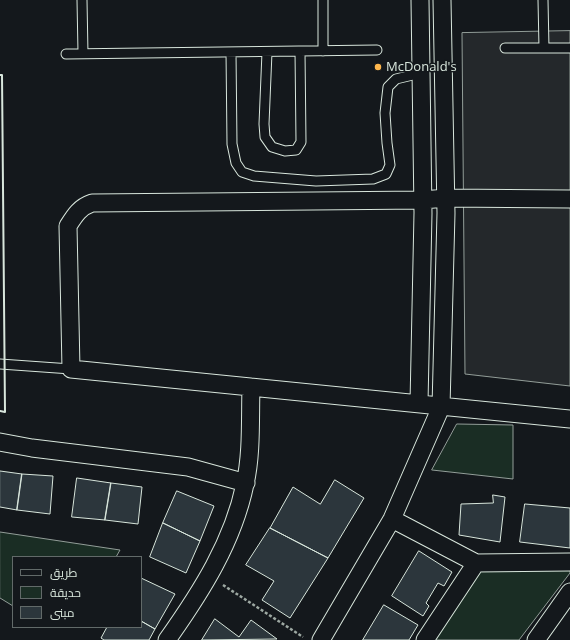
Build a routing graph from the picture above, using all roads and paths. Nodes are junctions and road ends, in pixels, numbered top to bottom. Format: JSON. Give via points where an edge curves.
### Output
{"nodes":[{"id":1,"x":82,"y":0,"type":"edge"},
{"id":2,"x":323,"y":0,"type":"edge"},
{"id":3,"x":420,"y":0,"type":"edge"},
{"id":4,"x":442,"y":0,"type":"edge"},
{"id":5,"x":543,"y":0,"type":"edge"},
{"id":6,"x":505,"y":48,"type":"dead end"},
{"id":7,"x":544,"y":48,"type":"junction"},
{"id":8,"x":570,"y":48,"type":"edge"},
{"id":9,"x":377,"y":50,"type":"dead end"},
{"id":10,"x":323,"y":51,"type":"junction"},
{"id":11,"x":231,"y":52,"type":"junction"},
{"id":12,"x":267,"y":52,"type":"junction"},
{"id":13,"x":300,"y":52,"type":"junction"},
{"id":14,"x":83,"y":53,"type":"junction"},
{"id":15,"x":66,"y":54,"type":"dead end"},
{"id":16,"x":421,"y":73,"type":"junction"},
{"id":17,"x":446,"y":198,"type":"junction"},
{"id":18,"x":570,"y":198,"type":"edge"},
{"id":19,"x":423,"y":200,"type":"junction"},
{"id":20,"x":0,"y":364,"type":"edge"},
{"id":21,"x":71,"y":369,"type":"junction"},
{"id":22,"x":251,"y":387,"type":"junction"},
{"id":23,"x":419,"y":403,"type":"junction"},
{"id":24,"x":441,"y":407,"type":"junction"},
{"id":25,"x":570,"y":419,"type":"edge"},
{"id":26,"x":0,"y":442,"type":"edge"},
{"id":27,"x":246,"y":483,"type":"junction"},
{"id":28,"x":392,"y":520,"type":"junction"},
{"id":29,"x":570,"y":562,"type":"edge"},
{"id":30,"x":476,"y":563,"type":"junction"},
{"id":31,"x":208,"y":576,"type":"junction"},
{"id":32,"x":570,"y":592,"type":"edge"},
{"id":33,"x":167,"y":640,"type":"edge"},
{"id":34,"x":308,"y":640,"type":"edge"},
{"id":35,"x":321,"y":640,"type":"edge"},
{"id":36,"x":425,"y":640,"type":"edge"},
{"id":37,"x":536,"y":640,"type":"edge"}],
"edges":[{"from":1,"to":14,"type":"lane"},
{"from":2,"to":10,"type":"lane"},
{"from":3,"to":16,"type":"street"},
{"from":4,"to":17,"type":"street"},
{"from":5,"to":7,"type":"lane"},
{"from":6,"to":7,"type":"lane"},
{"from":7,"to":8,"type":"lane"},
{"from":9,"to":10,"type":"lane"},
{"from":10,"to":13,"type":"lane"},
{"from":11,"to":12,"type":"lane"},
{"from":11,"to":14,"type":"lane"},
{"from":11,"to":16,"type":"lane","via":[[232,144],[236,163],[242,172],[277,179],[373,179],[386,174],[390,165],[385,113],[388,87],[396,80]]},
{"from":12,"to":13,"type":"lane"},
{"from":12,"to":13,"type":"lane","via":[[265,137],[272,147],[285,151],[296,150],[301,142]]},
{"from":14,"to":15,"type":"lane"},
{"from":16,"to":19,"type":"street"},
{"from":17,"to":18,"type":"street"},
{"from":17,"to":19,"type":"street"},
{"from":17,"to":24,"type":"street"},
{"from":19,"to":21,"type":"street","via":[[85,205],[68,226]]},
{"from":19,"to":23,"type":"street"},
{"from":20,"to":21,"type":"lane"},
{"from":21,"to":22,"type":"street"},
{"from":22,"to":23,"type":"street"},
{"from":22,"to":27,"type":"street"},
{"from":23,"to":24,"type":"street"},
{"from":24,"to":25,"type":"street"},
{"from":24,"to":28,"type":"street"},
{"from":26,"to":27,"type":"street","via":[[188,467]]},
{"from":27,"to":31,"type":"street","via":[[235,522]]},
{"from":28,"to":30,"type":"street"},
{"from":28,"to":35,"type":"street"},
{"from":29,"to":30,"type":"street"},
{"from":30,"to":36,"type":"street"},
{"from":31,"to":33,"type":"street"},
{"from":31,"to":34,"type":"path"},
{"from":32,"to":37,"type":"street"}]}
